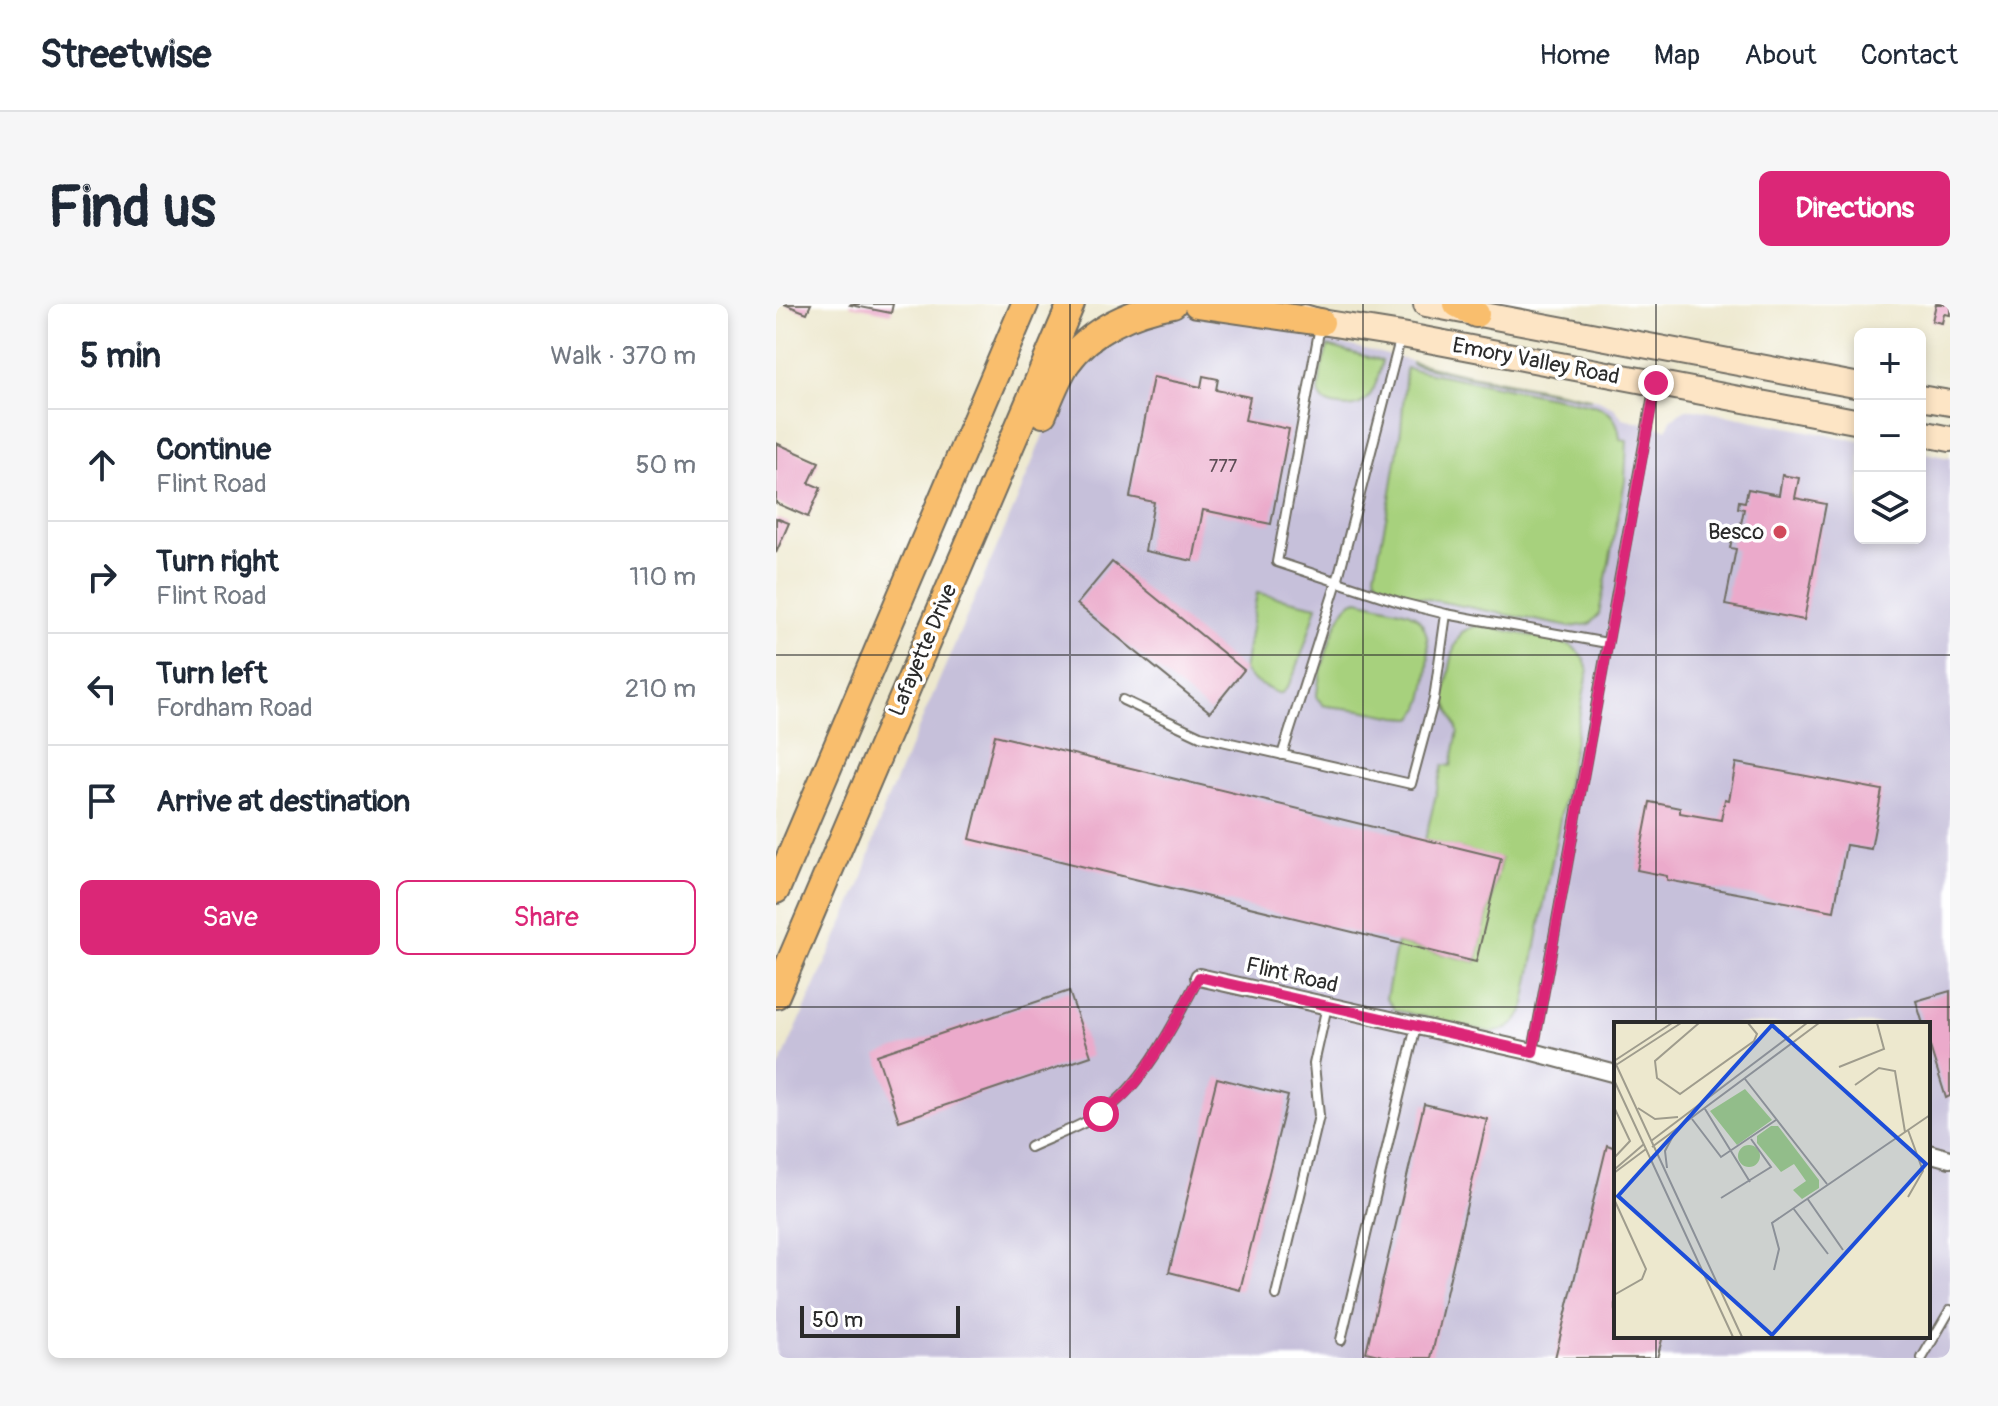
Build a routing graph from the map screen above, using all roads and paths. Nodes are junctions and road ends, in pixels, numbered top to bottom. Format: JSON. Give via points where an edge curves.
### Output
{"nodes":[{"id":1,"x":1025,"y":304,"type":"edge"},
{"id":2,"x":1071,"y":304,"type":"edge"},
{"id":3,"x":1173,"y":304,"type":"edge"},
{"id":4,"x":1197,"y":304,"type":"edge"},
{"id":5,"x":1261,"y":304,"type":"edge"},
{"id":6,"x":1426,"y":304,"type":"edge"},
{"id":7,"x":1466,"y":309,"type":"edge"},
{"id":8,"x":1321,"y":322,"type":"junction"},
{"id":9,"x":1402,"y":335,"type":"junction"},
{"id":10,"x":1656,"y":383,"type":"junction"},
{"id":11,"x":1854,"y":385,"type":"edge"},
{"id":12,"x":1926,"y":399,"type":"edge"},
{"id":13,"x":1950,"y":403,"type":"edge"},
{"id":14,"x":1854,"y":421,"type":"edge"},
{"id":15,"x":1926,"y":434,"type":"edge"},
{"id":16,"x":1950,"y":439,"type":"edge"},
{"id":17,"x":1337,"y":582,"type":"junction"},
{"id":18,"x":1446,"y":614,"type":"junction"},
{"id":19,"x":1607,"y":643,"type":"junction"},
{"id":20,"x":1123,"y":700,"type":"dead end"},
{"id":21,"x":1282,"y":755,"type":"junction"},
{"id":22,"x":874,"y":765,"type":"junction"},
{"id":23,"x":776,"y":890,"type":"edge"},
{"id":24,"x":1199,"y":977,"type":"joint"},
{"id":25,"x":776,"y":995,"type":"edge"},
{"id":26,"x":1327,"y":1006,"type":"junction"},
{"id":27,"x":1416,"y":1026,"type":"junction"},
{"id":28,"x":1533,"y":1052,"type":"junction"},
{"id":29,"x":1614,"y":1073,"type":"edge"},
{"id":30,"x":1030,"y":1147,"type":"dead end"},
{"id":31,"x":1930,"y":1154,"type":"edge"},
{"id":32,"x":1950,"y":1159,"type":"edge"},
{"id":33,"x":1276,"y":1295,"type":"dead end"},
{"id":34,"x":1950,"y":1310,"type":"edge"},
{"id":35,"x":1341,"y":1340,"type":"dead end"},
{"id":36,"x":1922,"y":1358,"type":"edge"}],
"edges":[{"from":1,"to":23,"type":"main road","name":"Lafayette Drive"},
{"from":2,"to":22,"type":"main road","name":"Lafayette Drive"},
{"from":3,"to":22,"type":"main road","via":[[1106,328],[1066,364],[908,726]]},
{"from":4,"to":8,"type":"main road"},
{"from":5,"to":8,"type":"main road","name":"Emory Valley Road"},
{"from":6,"to":7,"type":"main road","name":"Emory Valley Road"},
{"from":7,"to":11,"type":"main road","name":"Emory Valley Road"},
{"from":8,"to":9,"type":"main road","name":"Emory Valley Road"},
{"from":8,"to":17,"type":"lane","via":[[1277,562]]},
{"from":9,"to":10,"type":"main road","name":"Emory Valley Road"},
{"from":9,"to":17,"type":"lane"},
{"from":10,"to":14,"type":"main road","name":"Emory Valley Road"},
{"from":10,"to":19,"type":"lane"},
{"from":12,"to":13,"type":"main road"},
{"from":15,"to":16,"type":"main road"},
{"from":17,"to":18,"type":"lane"},
{"from":17,"to":21,"type":"lane"},
{"from":18,"to":19,"type":"lane"},
{"from":18,"to":21,"type":"lane","via":[[1434,699],[1411,784]]},
{"from":19,"to":28,"type":"lane"},
{"from":20,"to":21,"type":"lane","via":[[1200,736]]},
{"from":22,"to":25,"type":"main road","name":"Lafayette Drive"},
{"from":24,"to":26,"type":"street","name":"Flint Road"},
{"from":24,"to":30,"type":"lane","name":"Flint Road","via":[[1126,1094],[1101,1114]]},
{"from":26,"to":27,"type":"street","name":"Flint Road"},
{"from":26,"to":33,"type":"lane","via":[[1314,1064],[1319,1116]]},
{"from":27,"to":28,"type":"street","name":"Flint Road"},
{"from":27,"to":35,"type":"lane"},
{"from":28,"to":29,"type":"street","name":"Flint Road"},
{"from":31,"to":32,"type":"street"},
{"from":34,"to":36,"type":"lane"}]}
